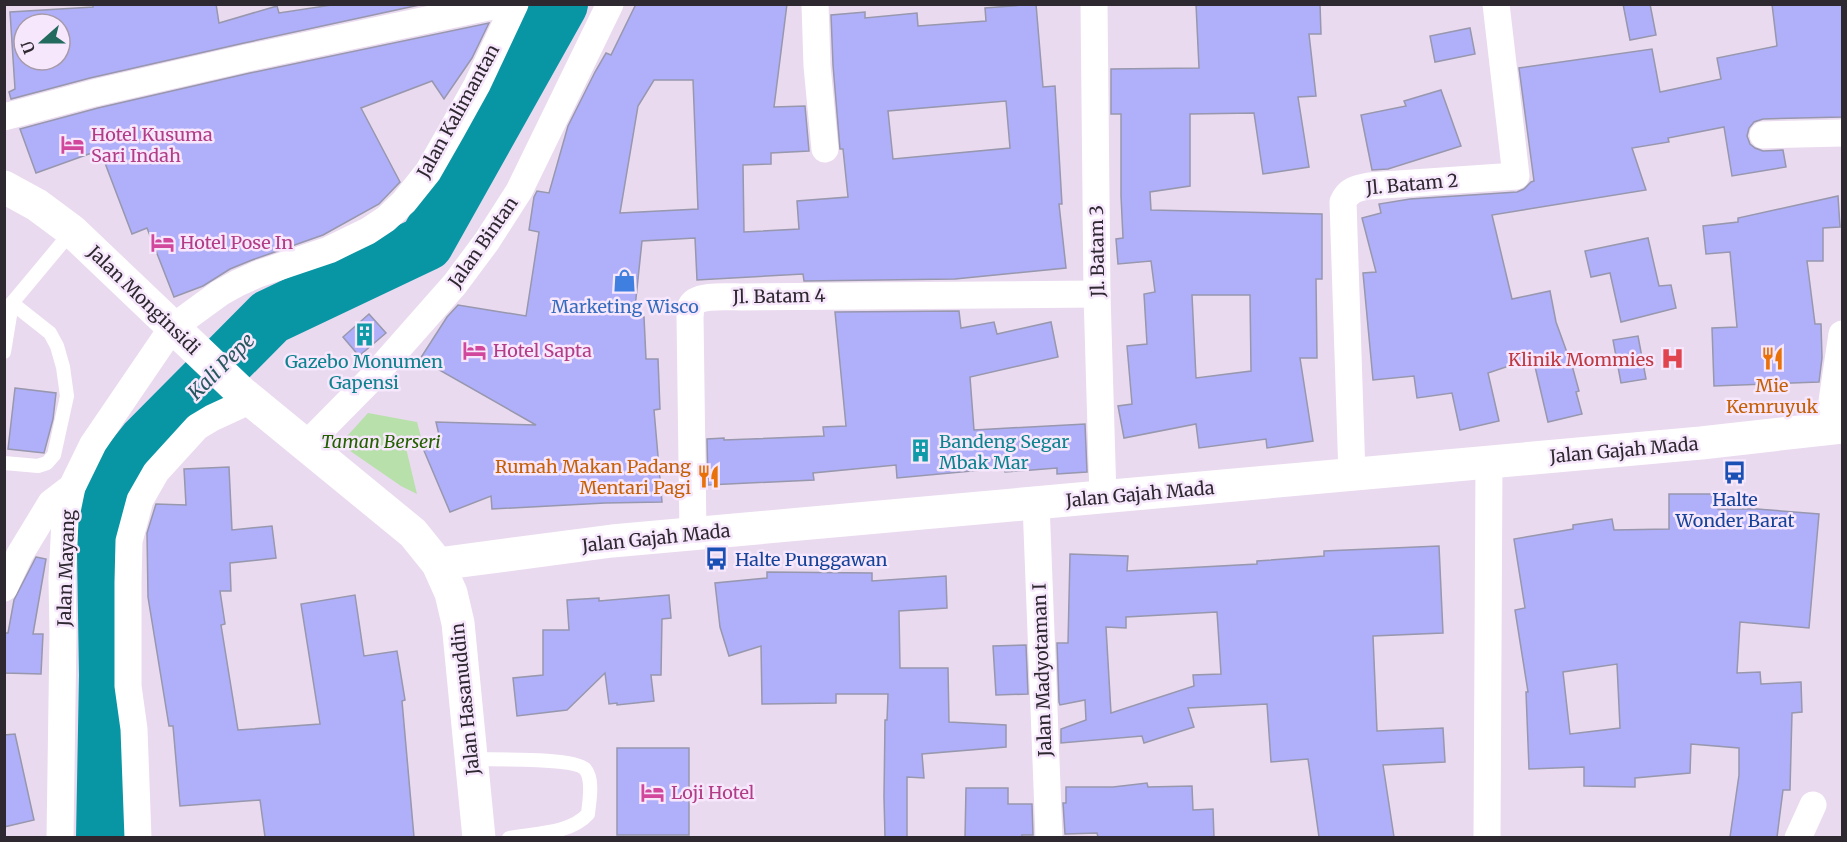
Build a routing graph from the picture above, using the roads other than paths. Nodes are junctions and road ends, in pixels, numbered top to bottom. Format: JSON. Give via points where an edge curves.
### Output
{"nodes":[{"id":1,"x":502,"y":4,"type":"edge"},
{"id":2,"x":515,"y":4,"type":"edge"},
{"id":3,"x":609,"y":4,"type":"edge"},
{"id":4,"x":815,"y":4,"type":"edge"},
{"id":5,"x":1094,"y":4,"type":"edge"},
{"id":6,"x":1496,"y":4,"type":"edge"},
{"id":7,"x":4,"y":117,"type":"edge"},
{"id":8,"x":1842,"y":133,"type":"edge"},
{"id":9,"x":1763,"y":135,"type":"dead end"},
{"id":10,"x":825,"y":149,"type":"dead end"},
{"id":11,"x":4,"y":187,"type":"edge"},
{"id":12,"x":72,"y":231,"type":"junction"},
{"id":13,"x":1097,"y":294,"type":"junction"},
{"id":14,"x":12,"y":303,"type":"junction"},
{"id":15,"x":179,"y":334,"type":"junction"},
{"id":16,"x":1842,"y":334,"type":"edge"},
{"id":17,"x":4,"y":352,"type":"edge"},
{"id":18,"x":246,"y":396,"type":"junction"},
{"id":19,"x":1835,"y":427,"type":"edge"},
{"id":20,"x":306,"y":445,"type":"junction"},
{"id":21,"x":1489,"y":462,"type":"junction"},
{"id":22,"x":4,"y":463,"type":"edge"},
{"id":23,"x":1352,"y":475,"type":"junction"},
{"id":24,"x":72,"y":487,"type":"junction"},
{"id":25,"x":1103,"y":497,"type":"junction"},
{"id":26,"x":1036,"y":503,"type":"junction"},
{"id":27,"x":693,"y":534,"type":"junction"},
{"id":28,"x":438,"y":564,"type":"junction"},
{"id":29,"x":4,"y":588,"type":"edge"},
{"id":30,"x":471,"y":759,"type":"junction"},
{"id":31,"x":1813,"y":805,"type":"dead end"},
{"id":32,"x":60,"y":837,"type":"edge"},
{"id":33,"x":138,"y":837,"type":"edge"},
{"id":34,"x":479,"y":837,"type":"edge"},
{"id":35,"x":509,"y":837,"type":"edge"},
{"id":36,"x":1049,"y":837,"type":"edge"},
{"id":37,"x":1486,"y":837,"type":"edge"},
{"id":38,"x":1798,"y":837,"type":"edge"}],
"edges":[{"from":1,"to":7,"type":"street","via":[[94,93]]},
{"from":2,"to":15,"type":"street","name":"Jalan Kalimantan","via":[[477,85],[428,172],[404,202],[368,231],[220,293]]},
{"from":3,"to":20,"type":"street","name":"Jalan Bintan","via":[[519,191],[487,241],[455,284],[373,377]]},
{"from":4,"to":10,"type":"street"},
{"from":5,"to":13,"type":"street","name":"Jl. Batam 3"},
{"from":6,"to":23,"type":"street","name":"Jl. Batam 2","via":[[1516,176],[1369,186],[1356,188],[1343,202]]},
{"from":8,"to":9,"type":"street"},
{"from":11,"to":12,"type":"main road","name":"Jalan Monginsidi"},
{"from":12,"to":14,"type":"lane"},
{"from":12,"to":15,"type":"main road","name":"Jalan Monginsidi"},
{"from":13,"to":25,"type":"street","name":"Jl. Batam 3"},
{"from":13,"to":27,"type":"street","name":"Jl. Batam 4","via":[[696,300],[690,316]]},
{"from":14,"to":17,"type":"lane"},
{"from":14,"to":22,"type":"lane","via":[[50,333],[63,367],[67,396],[54,455],[47,463]]},
{"from":15,"to":18,"type":"main road","name":"Jalan Monginsidi"},
{"from":15,"to":24,"type":"street","name":"Jalan Mayang","via":[[93,444]]},
{"from":16,"to":19,"type":"street"},
{"from":18,"to":20,"type":"main road","name":"Jalan Monginsidi"},
{"from":18,"to":33,"type":"street","via":[[197,428],[156,472],[140,500],[129,541],[128,686],[134,729]]},
{"from":19,"to":21,"type":"main road","name":"Jalan Gajah Mada"},
{"from":20,"to":28,"type":"main road","name":"Jalan Monginsidi","via":[[413,533]]},
{"from":21,"to":23,"type":"main road","name":"Jalan Gajah Mada"},
{"from":21,"to":37,"type":"street"},
{"from":23,"to":25,"type":"main road","name":"Jalan Gajah Mada"},
{"from":24,"to":29,"type":"street","via":[[51,503]]},
{"from":24,"to":32,"type":"street","name":"Jalan Mayang","via":[[65,521],[62,578]]},
{"from":25,"to":26,"type":"main road","name":"Jalan Gajah Mada"},
{"from":26,"to":27,"type":"main road","name":"Jalan Gajah Mada"},
{"from":26,"to":36,"type":"street","name":"Jalan Madyotaman I"},
{"from":27,"to":28,"type":"main road","name":"Jalan Gajah Mada"},
{"from":28,"to":30,"type":"main road","name":"Jalan Hasanuddin","via":[[458,622]]},
{"from":30,"to":34,"type":"main road","name":"Jalan Hasanuddin"},
{"from":30,"to":35,"type":"lane","via":[[568,762],[584,768],[589,775],[588,814],[582,821],[562,829]]},
{"from":31,"to":38,"type":"street"}]}
